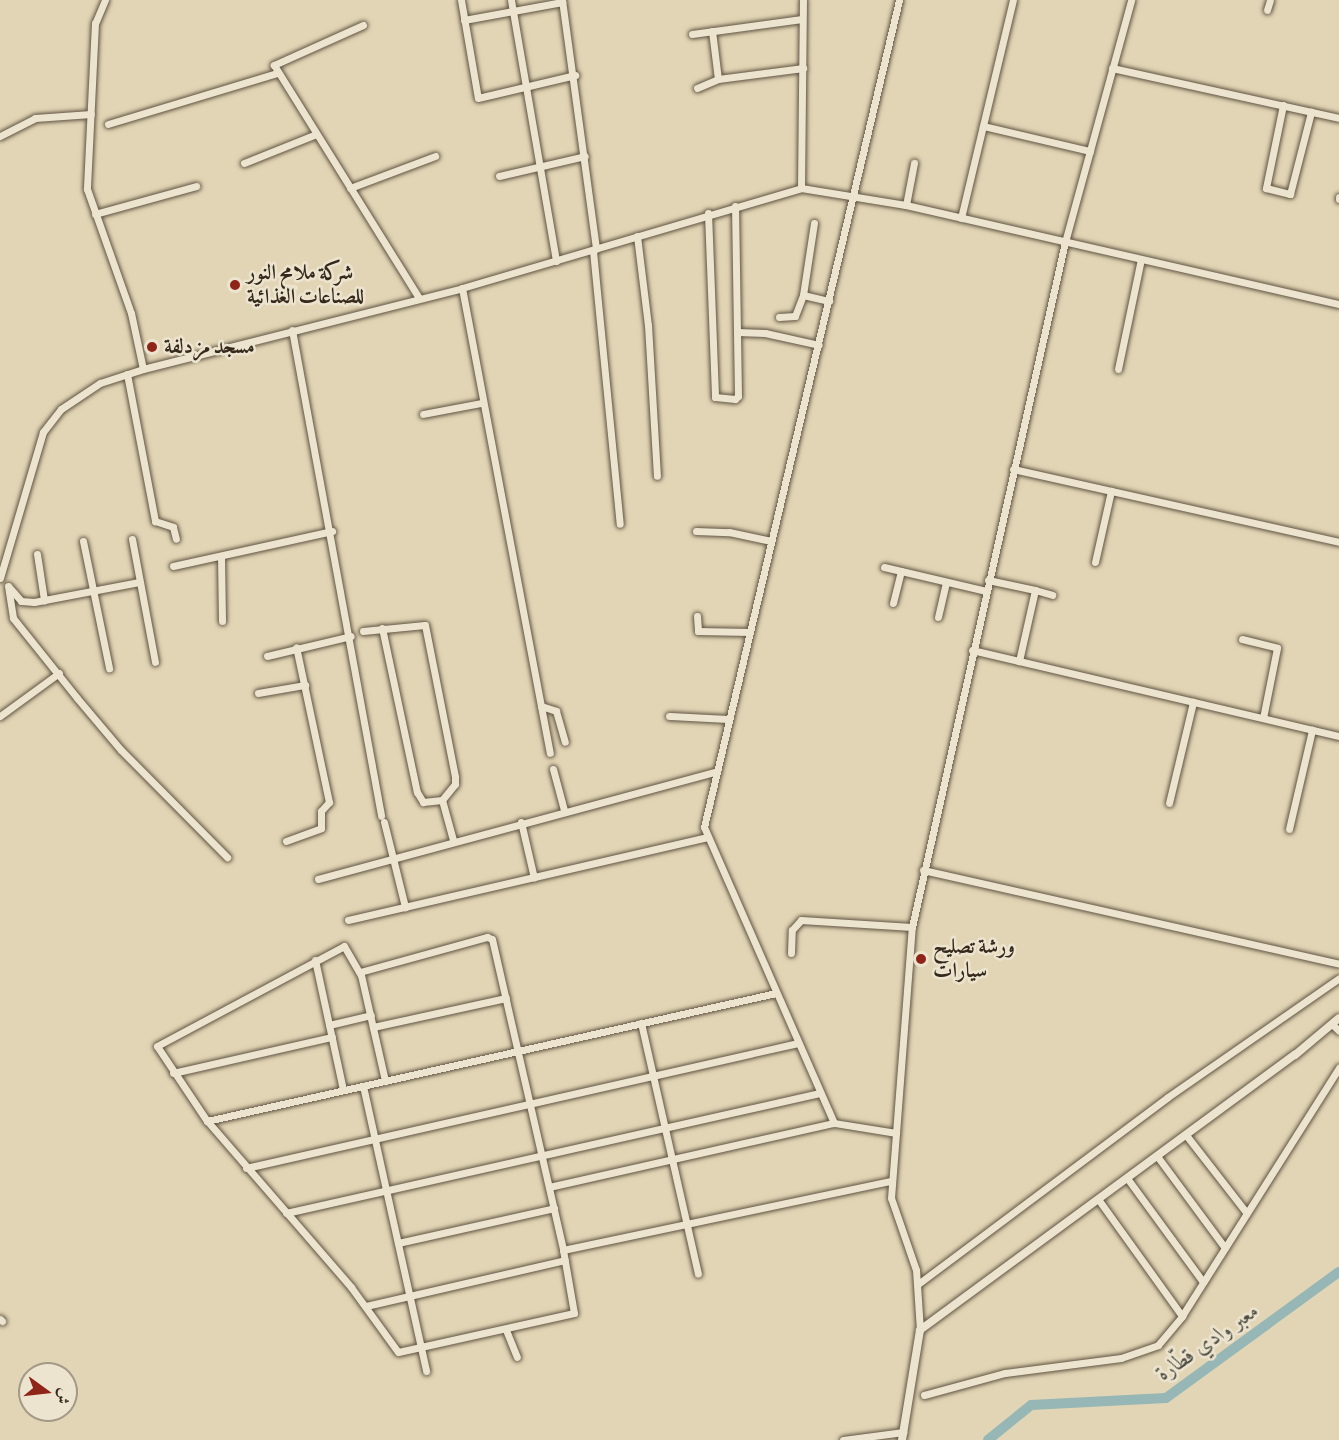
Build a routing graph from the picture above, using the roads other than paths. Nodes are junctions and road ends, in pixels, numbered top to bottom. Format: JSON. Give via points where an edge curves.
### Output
{"nodes":[{"id":1,"x":105,"y":0,"type":"edge"},
{"id":2,"x":461,"y":0,"type":"edge"},
{"id":3,"x":511,"y":0,"type":"edge"},
{"id":4,"x":803,"y":0,"type":"edge"},
{"id":5,"x":899,"y":0,"type":"edge"},
{"id":6,"x":1012,"y":0,"type":"edge"},
{"id":7,"x":1131,"y":0,"type":"edge"},
{"id":8,"x":1269,"y":0,"type":"edge"},
{"id":9,"x":562,"y":1,"type":"edge"},
{"id":10,"x":1267,"y":10,"type":"dead end"},
{"id":11,"x":513,"y":11,"type":"junction"},
{"id":12,"x":802,"y":19,"type":"junction"},
{"id":13,"x":464,"y":20,"type":"junction"},
{"id":14,"x":363,"y":25,"type":"dead end"},
{"id":15,"x":712,"y":31,"type":"junction"},
{"id":16,"x":692,"y":34,"type":"dead end"},
{"id":17,"x":803,"y":68,"type":"junction"},
{"id":18,"x":1112,"y":68,"type":"junction"},
{"id":19,"x":278,"y":73,"type":"junction"},
{"id":20,"x":574,"y":75,"type":"junction"},
{"id":21,"x":718,"y":79,"type":"junction"},
{"id":22,"x":525,"y":88,"type":"junction"},
{"id":23,"x":697,"y":88,"type":"dead end"},
{"id":24,"x":1283,"y":105,"type":"junction"},
{"id":25,"x":1311,"y":112,"type":"junction"},
{"id":26,"x":91,"y":114,"type":"junction"},
{"id":27,"x":1339,"y":118,"type":"edge"},
{"id":28,"x":108,"y":124,"type":"dead end"},
{"id":29,"x":983,"y":126,"type":"junction"},
{"id":30,"x":316,"y":134,"type":"junction"},
{"id":31,"x":0,"y":136,"type":"edge"},
{"id":32,"x":1090,"y":151,"type":"junction"},
{"id":33,"x":435,"y":156,"type":"dead end"},
{"id":34,"x":585,"y":156,"type":"junction"},
{"id":35,"x":244,"y":163,"type":"dead end"},
{"id":36,"x":914,"y":163,"type":"dead end"},
{"id":37,"x":538,"y":166,"type":"junction"},
{"id":38,"x":499,"y":176,"type":"dead end"},
{"id":39,"x":196,"y":186,"type":"dead end"},
{"id":40,"x":350,"y":188,"type":"junction"},
{"id":41,"x":801,"y":188,"type":"junction"},
{"id":42,"x":854,"y":196,"type":"junction"},
{"id":43,"x":735,"y":206,"type":"junction"},
{"id":44,"x":906,"y":206,"type":"junction"},
{"id":45,"x":708,"y":213,"type":"junction"},
{"id":46,"x":95,"y":214,"type":"junction"},
{"id":47,"x":961,"y":218,"type":"junction"},
{"id":48,"x":814,"y":223,"type":"dead end"},
{"id":49,"x":637,"y":236,"type":"junction"},
{"id":50,"x":1065,"y":242,"type":"junction"},
{"id":51,"x":594,"y":250,"type":"junction"},
{"id":52,"x":1142,"y":259,"type":"junction"},
{"id":53,"x":556,"y":261,"type":"junction"},
{"id":54,"x":462,"y":288,"type":"junction"},
{"id":55,"x":804,"y":295,"type":"junction"},
{"id":56,"x":419,"y":297,"type":"junction"},
{"id":57,"x":829,"y":301,"type":"junction"},
{"id":58,"x":1339,"y":304,"type":"edge"},
{"id":59,"x":779,"y":317,"type":"dead end"},
{"id":60,"x":292,"y":330,"type":"junction"},
{"id":61,"x":737,"y":332,"type":"junction"},
{"id":62,"x":819,"y":345,"type":"junction"},
{"id":63,"x":143,"y":369,"type":"junction"},
{"id":64,"x":1118,"y":369,"type":"dead end"},
{"id":65,"x":127,"y":374,"type":"junction"},
{"id":66,"x":481,"y":403,"type":"junction"},
{"id":67,"x":423,"y":414,"type":"dead end"},
{"id":68,"x":1013,"y":469,"type":"junction"},
{"id":69,"x":657,"y":476,"type":"dead end"},
{"id":70,"x":1111,"y":491,"type":"junction"},
{"id":71,"x":620,"y":524,"type":"dead end"},
{"id":72,"x":332,"y":531,"type":"junction"},
{"id":73,"x":696,"y":531,"type":"dead end"},
{"id":74,"x":176,"y":538,"type":"dead end"},
{"id":75,"x":132,"y":539,"type":"dead end"},
{"id":76,"x":83,"y":540,"type":"dead end"},
{"id":77,"x":771,"y":541,"type":"junction"},
{"id":78,"x":1339,"y":542,"type":"edge"},
{"id":79,"x":37,"y":554,"type":"dead end"},
{"id":80,"x":221,"y":556,"type":"junction"},
{"id":81,"x":1095,"y":562,"type":"dead end"},
{"id":82,"x":172,"y":566,"type":"dead end"},
{"id":83,"x":884,"y":567,"type":"dead end"},
{"id":84,"x":901,"y":571,"type":"junction"},
{"id":85,"x":0,"y":577,"type":"edge"},
{"id":86,"x":988,"y":580,"type":"junction"},
{"id":87,"x":139,"y":582,"type":"junction"},
{"id":88,"x":946,"y":583,"type":"junction"},
{"id":89,"x":8,"y":585,"type":"junction"},
{"id":90,"x":1035,"y":590,"type":"junction"},
{"id":91,"x":92,"y":591,"type":"junction"},
{"id":92,"x":986,"y":591,"type":"junction"},
{"id":93,"x":1052,"y":595,"type":"dead end"},
{"id":94,"x":44,"y":600,"type":"junction"},
{"id":95,"x":893,"y":603,"type":"dead end"},
{"id":96,"x":697,"y":616,"type":"dead end"},
{"id":97,"x":938,"y":617,"type":"dead end"},
{"id":98,"x":222,"y":621,"type":"dead end"},
{"id":99,"x":382,"y":628,"type":"junction"},
{"id":100,"x":363,"y":631,"type":"dead end"},
{"id":101,"x":750,"y":632,"type":"junction"},
{"id":102,"x":351,"y":636,"type":"junction"},
{"id":103,"x":1242,"y":639,"type":"dead end"},
{"id":104,"x":296,"y":646,"type":"junction"},
{"id":105,"x":972,"y":650,"type":"junction"},
{"id":106,"x":267,"y":656,"type":"dead end"},
{"id":107,"x":155,"y":662,"type":"dead end"},
{"id":108,"x":1019,"y":662,"type":"junction"},
{"id":109,"x":109,"y":668,"type":"dead end"},
{"id":110,"x":59,"y":673,"type":"junction"},
{"id":111,"x":305,"y":685,"type":"junction"},
{"id":112,"x":258,"y":693,"type":"dead end"},
{"id":113,"x":1193,"y":702,"type":"junction"},
{"id":114,"x":541,"y":706,"type":"junction"},
{"id":115,"x":0,"y":716,"type":"edge"},
{"id":116,"x":669,"y":716,"type":"dead end"},
{"id":117,"x":1263,"y":718,"type":"junction"},
{"id":118,"x":729,"y":719,"type":"junction"},
{"id":119,"x":1312,"y":730,"type":"junction"},
{"id":120,"x":1339,"y":736,"type":"edge"},
{"id":121,"x":565,"y":742,"type":"dead end"},
{"id":122,"x":550,"y":753,"type":"dead end"},
{"id":123,"x":553,"y":770,"type":"dead end"},
{"id":124,"x":715,"y":772,"type":"junction"},
{"id":125,"x":442,"y":800,"type":"junction"},
{"id":126,"x":1169,"y":803,"type":"dead end"},
{"id":127,"x":564,"y":810,"type":"junction"},
{"id":128,"x":521,"y":822,"type":"junction"},
{"id":129,"x":1289,"y":829,"type":"dead end"},
{"id":130,"x":707,"y":837,"type":"junction"},
{"id":131,"x":453,"y":840,"type":"junction"},
{"id":132,"x":286,"y":842,"type":"dead end"},
{"id":133,"x":393,"y":856,"type":"junction"},
{"id":134,"x":227,"y":857,"type":"dead end"},
{"id":135,"x":923,"y":870,"type":"junction"},
{"id":136,"x":534,"y":878,"type":"junction"},
{"id":137,"x":318,"y":879,"type":"dead end"},
{"id":138,"x":405,"y":907,"type":"junction"},
{"id":139,"x":348,"y":920,"type":"dead end"},
{"id":140,"x":912,"y":927,"type":"junction"},
{"id":141,"x":791,"y":953,"type":"dead end"},
{"id":142,"x":315,"y":960,"type":"junction"},
{"id":143,"x":1339,"y":964,"type":"edge"},
{"id":144,"x":360,"y":972,"type":"junction"},
{"id":145,"x":1339,"y":978,"type":"edge"},
{"id":146,"x":776,"y":993,"type":"junction"},
{"id":147,"x":506,"y":998,"type":"junction"},
{"id":148,"x":371,"y":1016,"type":"junction"},
{"id":149,"x":1339,"y":1018,"type":"edge"},
{"id":150,"x":641,"y":1023,"type":"junction"},
{"id":151,"x":329,"y":1025,"type":"junction"},
{"id":152,"x":373,"y":1027,"type":"junction"},
{"id":153,"x":1336,"y":1028,"type":"edge"},
{"id":154,"x":332,"y":1037,"type":"junction"},
{"id":155,"x":798,"y":1043,"type":"junction"},
{"id":156,"x":518,"y":1051,"type":"junction"},
{"id":157,"x":1339,"y":1068,"type":"edge"},
{"id":158,"x":173,"y":1073,"type":"junction"},
{"id":159,"x":652,"y":1076,"type":"junction"},
{"id":160,"x":385,"y":1081,"type":"junction"},
{"id":161,"x":363,"y":1086,"type":"junction"},
{"id":162,"x":343,"y":1090,"type":"junction"},
{"id":163,"x":820,"y":1093,"type":"junction"},
{"id":164,"x":530,"y":1103,"type":"junction"},
{"id":165,"x":207,"y":1121,"type":"junction"},
{"id":166,"x":834,"y":1123,"type":"junction"},
{"id":167,"x":664,"y":1128,"type":"junction"},
{"id":168,"x":896,"y":1133,"type":"junction"},
{"id":169,"x":1186,"y":1135,"type":"junction"},
{"id":170,"x":374,"y":1138,"type":"junction"},
{"id":171,"x":542,"y":1156,"type":"junction"},
{"id":172,"x":1157,"y":1156,"type":"junction"},
{"id":173,"x":672,"y":1160,"type":"junction"},
{"id":174,"x":246,"y":1168,"type":"junction"},
{"id":175,"x":1127,"y":1178,"type":"junction"},
{"id":176,"x":891,"y":1181,"type":"junction"},
{"id":177,"x":549,"y":1187,"type":"junction"},
{"id":178,"x":386,"y":1191,"type":"junction"},
{"id":179,"x":1098,"y":1199,"type":"junction"},
{"id":180,"x":554,"y":1208,"type":"junction"},
{"id":181,"x":1246,"y":1212,"type":"junction"},
{"id":182,"x":286,"y":1213,"type":"junction"},
{"id":183,"x":686,"y":1223,"type":"junction"},
{"id":184,"x":398,"y":1243,"type":"junction"},
{"id":185,"x":1224,"y":1248,"type":"junction"},
{"id":186,"x":563,"y":1250,"type":"junction"},
{"id":187,"x":566,"y":1260,"type":"junction"},
{"id":188,"x":698,"y":1275,"type":"dead end"},
{"id":189,"x":1203,"y":1282,"type":"junction"},
{"id":190,"x":918,"y":1284,"type":"junction"},
{"id":191,"x":410,"y":1296,"type":"junction"},
{"id":192,"x":366,"y":1306,"type":"junction"},
{"id":193,"x":1182,"y":1316,"type":"junction"},
{"id":194,"x":506,"y":1329,"type":"junction"},
{"id":195,"x":920,"y":1330,"type":"junction"},
{"id":196,"x":421,"y":1349,"type":"junction"},
{"id":197,"x":517,"y":1357,"type":"dead end"},
{"id":198,"x":426,"y":1371,"type":"dead end"},
{"id":199,"x":924,"y":1395,"type":"dead end"},
{"id":200,"x":902,"y":1436,"type":"edge"},
{"id":201,"x":843,"y":1440,"type":"edge"}],
"edges":[{"from":1,"to":26,"type":"street","via":[[95,23]]},
{"from":2,"to":13,"type":"street"},
{"from":3,"to":11,"type":"street"},
{"from":4,"to":12,"type":"street"},
{"from":5,"to":42,"type":"street"},
{"from":6,"to":29,"type":"street"},
{"from":7,"to":18,"type":"street"},
{"from":8,"to":10,"type":"street"},
{"from":9,"to":11,"type":"street"},
{"from":9,"to":20,"type":"street"},
{"from":11,"to":13,"type":"street"},
{"from":11,"to":22,"type":"street"},
{"from":12,"to":15,"type":"street"},
{"from":12,"to":17,"type":"street"},
{"from":13,"to":22,"type":"street","via":[[476,96]]},
{"from":14,"to":19,"type":"street","via":[[275,62]]},
{"from":15,"to":16,"type":"street"},
{"from":15,"to":21,"type":"street"},
{"from":17,"to":21,"type":"street"},
{"from":17,"to":41,"type":"street"},
{"from":18,"to":24,"type":"street"},
{"from":18,"to":32,"type":"street"},
{"from":19,"to":28,"type":"street"},
{"from":19,"to":30,"type":"street"},
{"from":20,"to":22,"type":"street"},
{"from":20,"to":34,"type":"street"},
{"from":21,"to":23,"type":"street"},
{"from":22,"to":37,"type":"street"},
{"from":24,"to":25,"type":"street"},
{"from":24,"to":25,"type":"street","via":[[1264,186],[1270,189],[1290,194]]},
{"from":25,"to":27,"type":"street"},
{"from":26,"to":31,"type":"street","via":[[35,118]]},
{"from":26,"to":46,"type":"street","via":[[87,189]]},
{"from":29,"to":32,"type":"street"},
{"from":29,"to":47,"type":"street"},
{"from":30,"to":35,"type":"street"},
{"from":30,"to":40,"type":"street"},
{"from":32,"to":50,"type":"street"},
{"from":33,"to":40,"type":"street"},
{"from":34,"to":37,"type":"street"},
{"from":34,"to":51,"type":"street"},
{"from":36,"to":44,"type":"street"},
{"from":37,"to":38,"type":"street"},
{"from":37,"to":53,"type":"street"},
{"from":39,"to":46,"type":"street"},
{"from":40,"to":56,"type":"street"},
{"from":41,"to":42,"type":"street"},
{"from":41,"to":43,"type":"street"},
{"from":42,"to":44,"type":"street"},
{"from":42,"to":57,"type":"street"},
{"from":43,"to":45,"type":"street"},
{"from":43,"to":61,"type":"street"},
{"from":44,"to":47,"type":"street"},
{"from":45,"to":49,"type":"street"},
{"from":45,"to":61,"type":"street","via":[[716,398],[738,396]]},
{"from":46,"to":63,"type":"street","via":[[131,313]]},
{"from":47,"to":50,"type":"street"},
{"from":48,"to":55,"type":"street"},
{"from":49,"to":51,"type":"street"},
{"from":49,"to":69,"type":"street","via":[[648,325]]},
{"from":50,"to":52,"type":"street"},
{"from":50,"to":68,"type":"street"},
{"from":51,"to":53,"type":"street"},
{"from":51,"to":71,"type":"street"},
{"from":52,"to":58,"type":"street"},
{"from":52,"to":64,"type":"street"},
{"from":53,"to":54,"type":"street"},
{"from":54,"to":56,"type":"street"},
{"from":54,"to":66,"type":"street"},
{"from":55,"to":57,"type":"street"},
{"from":55,"to":59,"type":"street","via":[[795,316]]},
{"from":56,"to":60,"type":"street"},
{"from":57,"to":62,"type":"street"},
{"from":60,"to":63,"type":"street"},
{"from":60,"to":72,"type":"street"},
{"from":61,"to":62,"type":"street","via":[[765,333]]},
{"from":62,"to":77,"type":"street"},
{"from":63,"to":65,"type":"street"},
{"from":65,"to":74,"type":"street","via":[[155,520],[173,527]]},
{"from":65,"to":85,"type":"street","via":[[88,390],[50,422],[26,482]]},
{"from":66,"to":67,"type":"street"},
{"from":66,"to":114,"type":"street"},
{"from":68,"to":70,"type":"street"},
{"from":68,"to":86,"type":"street"},
{"from":70,"to":78,"type":"street"},
{"from":70,"to":81,"type":"street"},
{"from":72,"to":80,"type":"street"},
{"from":72,"to":102,"type":"street"},
{"from":73,"to":77,"type":"street","via":[[729,532]]},
{"from":75,"to":87,"type":"street"},
{"from":76,"to":91,"type":"street"},
{"from":77,"to":101,"type":"street"},
{"from":79,"to":94,"type":"street"},
{"from":80,"to":82,"type":"street"},
{"from":80,"to":98,"type":"street"},
{"from":83,"to":84,"type":"street"},
{"from":84,"to":88,"type":"street"},
{"from":84,"to":95,"type":"street"},
{"from":85,"to":89,"type":"street"},
{"from":86,"to":90,"type":"street"},
{"from":86,"to":92,"type":"street"},
{"from":87,"to":91,"type":"street"},
{"from":87,"to":107,"type":"street"},
{"from":88,"to":92,"type":"street"},
{"from":88,"to":97,"type":"street"},
{"from":89,"to":94,"type":"street","via":[[21,601]]},
{"from":89,"to":110,"type":"street","via":[[13,618]]},
{"from":90,"to":93,"type":"street"},
{"from":90,"to":108,"type":"street"},
{"from":91,"to":94,"type":"street"},
{"from":91,"to":109,"type":"street"},
{"from":92,"to":105,"type":"street"},
{"from":96,"to":101,"type":"street","via":[[698,632]]},
{"from":99,"to":100,"type":"street"},
{"from":99,"to":125,"type":"street","via":[[417,792],[423,802]]},
{"from":99,"to":125,"type":"street","via":[[426,625],[455,777],[455,784]]},
{"from":101,"to":118,"type":"street"},
{"from":102,"to":104,"type":"street"},
{"from":102,"to":133,"type":"street"},
{"from":103,"to":117,"type":"street","via":[[1277,648]]},
{"from":104,"to":106,"type":"street"},
{"from":104,"to":111,"type":"street"},
{"from":105,"to":108,"type":"street"},
{"from":105,"to":135,"type":"street"},
{"from":108,"to":113,"type":"street"},
{"from":110,"to":115,"type":"street"},
{"from":110,"to":134,"type":"street","via":[[121,750]]},
{"from":111,"to":112,"type":"street"},
{"from":111,"to":132,"type":"street","via":[[329,802],[321,810],[321,828]]},
{"from":113,"to":117,"type":"street"},
{"from":113,"to":126,"type":"street"},
{"from":114,"to":121,"type":"street","via":[[556,711]]},
{"from":114,"to":122,"type":"street"},
{"from":116,"to":118,"type":"street"},
{"from":117,"to":119,"type":"street"},
{"from":118,"to":124,"type":"street"},
{"from":119,"to":120,"type":"street"},
{"from":119,"to":129,"type":"street"},
{"from":123,"to":127,"type":"street"},
{"from":124,"to":127,"type":"street"},
{"from":124,"to":130,"type":"street","via":[[704,827]]},
{"from":125,"to":131,"type":"street"},
{"from":127,"to":128,"type":"street"},
{"from":128,"to":131,"type":"street"},
{"from":128,"to":136,"type":"street"},
{"from":130,"to":136,"type":"street"},
{"from":130,"to":146,"type":"street"},
{"from":131,"to":133,"type":"street"},
{"from":133,"to":137,"type":"street"},
{"from":133,"to":138,"type":"street"},
{"from":135,"to":140,"type":"street"},
{"from":135,"to":143,"type":"street"},
{"from":136,"to":138,"type":"street"},
{"from":138,"to":139,"type":"street"},
{"from":140,"to":141,"type":"street","via":[[801,920],[792,930]]},
{"from":140,"to":168,"type":"street"},
{"from":142,"to":144,"type":"street","via":[[344,946]]},
{"from":142,"to":151,"type":"street"},
{"from":142,"to":158,"type":"street","via":[[158,1044],[157,1050]]},
{"from":144,"to":147,"type":"street","via":[[489,937]]},
{"from":144,"to":148,"type":"street"},
{"from":145,"to":190,"type":"street","via":[[1168,1097]]},
{"from":146,"to":150,"type":"street"},
{"from":146,"to":155,"type":"street"},
{"from":147,"to":152,"type":"street"},
{"from":147,"to":156,"type":"street"},
{"from":148,"to":151,"type":"street"},
{"from":148,"to":152,"type":"street"},
{"from":149,"to":153,"type":"street"},
{"from":150,"to":156,"type":"street"},
{"from":150,"to":159,"type":"street"},
{"from":151,"to":154,"type":"street"},
{"from":152,"to":160,"type":"street"},
{"from":153,"to":169,"type":"street"},
{"from":154,"to":158,"type":"street"},
{"from":154,"to":162,"type":"street"},
{"from":155,"to":159,"type":"street"},
{"from":155,"to":163,"type":"street"},
{"from":156,"to":160,"type":"street"},
{"from":156,"to":164,"type":"street"},
{"from":157,"to":181,"type":"street"},
{"from":158,"to":165,"type":"street"},
{"from":159,"to":164,"type":"street"},
{"from":159,"to":167,"type":"street"},
{"from":160,"to":161,"type":"street"},
{"from":161,"to":162,"type":"street"},
{"from":161,"to":170,"type":"street"},
{"from":162,"to":165,"type":"street"},
{"from":163,"to":166,"type":"street"},
{"from":163,"to":167,"type":"street"},
{"from":164,"to":170,"type":"street"},
{"from":164,"to":171,"type":"street"},
{"from":165,"to":174,"type":"street"},
{"from":166,"to":168,"type":"street"},
{"from":166,"to":173,"type":"street"},
{"from":167,"to":171,"type":"street"},
{"from":167,"to":173,"type":"street"},
{"from":168,"to":176,"type":"street"},
{"from":169,"to":172,"type":"street"},
{"from":169,"to":181,"type":"street"},
{"from":170,"to":174,"type":"street"},
{"from":170,"to":178,"type":"street"},
{"from":171,"to":177,"type":"street"},
{"from":171,"to":178,"type":"street"},
{"from":172,"to":175,"type":"street"},
{"from":172,"to":185,"type":"street"},
{"from":173,"to":177,"type":"street"},
{"from":173,"to":183,"type":"street"},
{"from":174,"to":182,"type":"street"},
{"from":175,"to":179,"type":"street"},
{"from":175,"to":189,"type":"street"},
{"from":176,"to":183,"type":"street"},
{"from":176,"to":190,"type":"street","via":[[893,1206],[912,1254]]},
{"from":177,"to":180,"type":"street"},
{"from":178,"to":182,"type":"street"},
{"from":178,"to":184,"type":"street"},
{"from":179,"to":193,"type":"street"},
{"from":179,"to":195,"type":"street"},
{"from":180,"to":184,"type":"street"},
{"from":180,"to":186,"type":"street"},
{"from":181,"to":185,"type":"street"},
{"from":182,"to":192,"type":"street"},
{"from":183,"to":186,"type":"street"},
{"from":183,"to":188,"type":"street"},
{"from":184,"to":191,"type":"street"},
{"from":185,"to":189,"type":"street"},
{"from":186,"to":187,"type":"street"},
{"from":187,"to":191,"type":"street"},
{"from":187,"to":194,"type":"street","via":[[574,1313]]},
{"from":189,"to":193,"type":"street"},
{"from":190,"to":195,"type":"street"},
{"from":191,"to":192,"type":"street"},
{"from":191,"to":196,"type":"street"},
{"from":192,"to":196,"type":"street","via":[[398,1352]]},
{"from":193,"to":199,"type":"street","via":[[1158,1346],[1140,1354],[1005,1373]]},
{"from":194,"to":196,"type":"street"},
{"from":194,"to":197,"type":"street"},
{"from":195,"to":200,"type":"street"},
{"from":196,"to":198,"type":"street"},
{"from":200,"to":201,"type":"street"}]}
